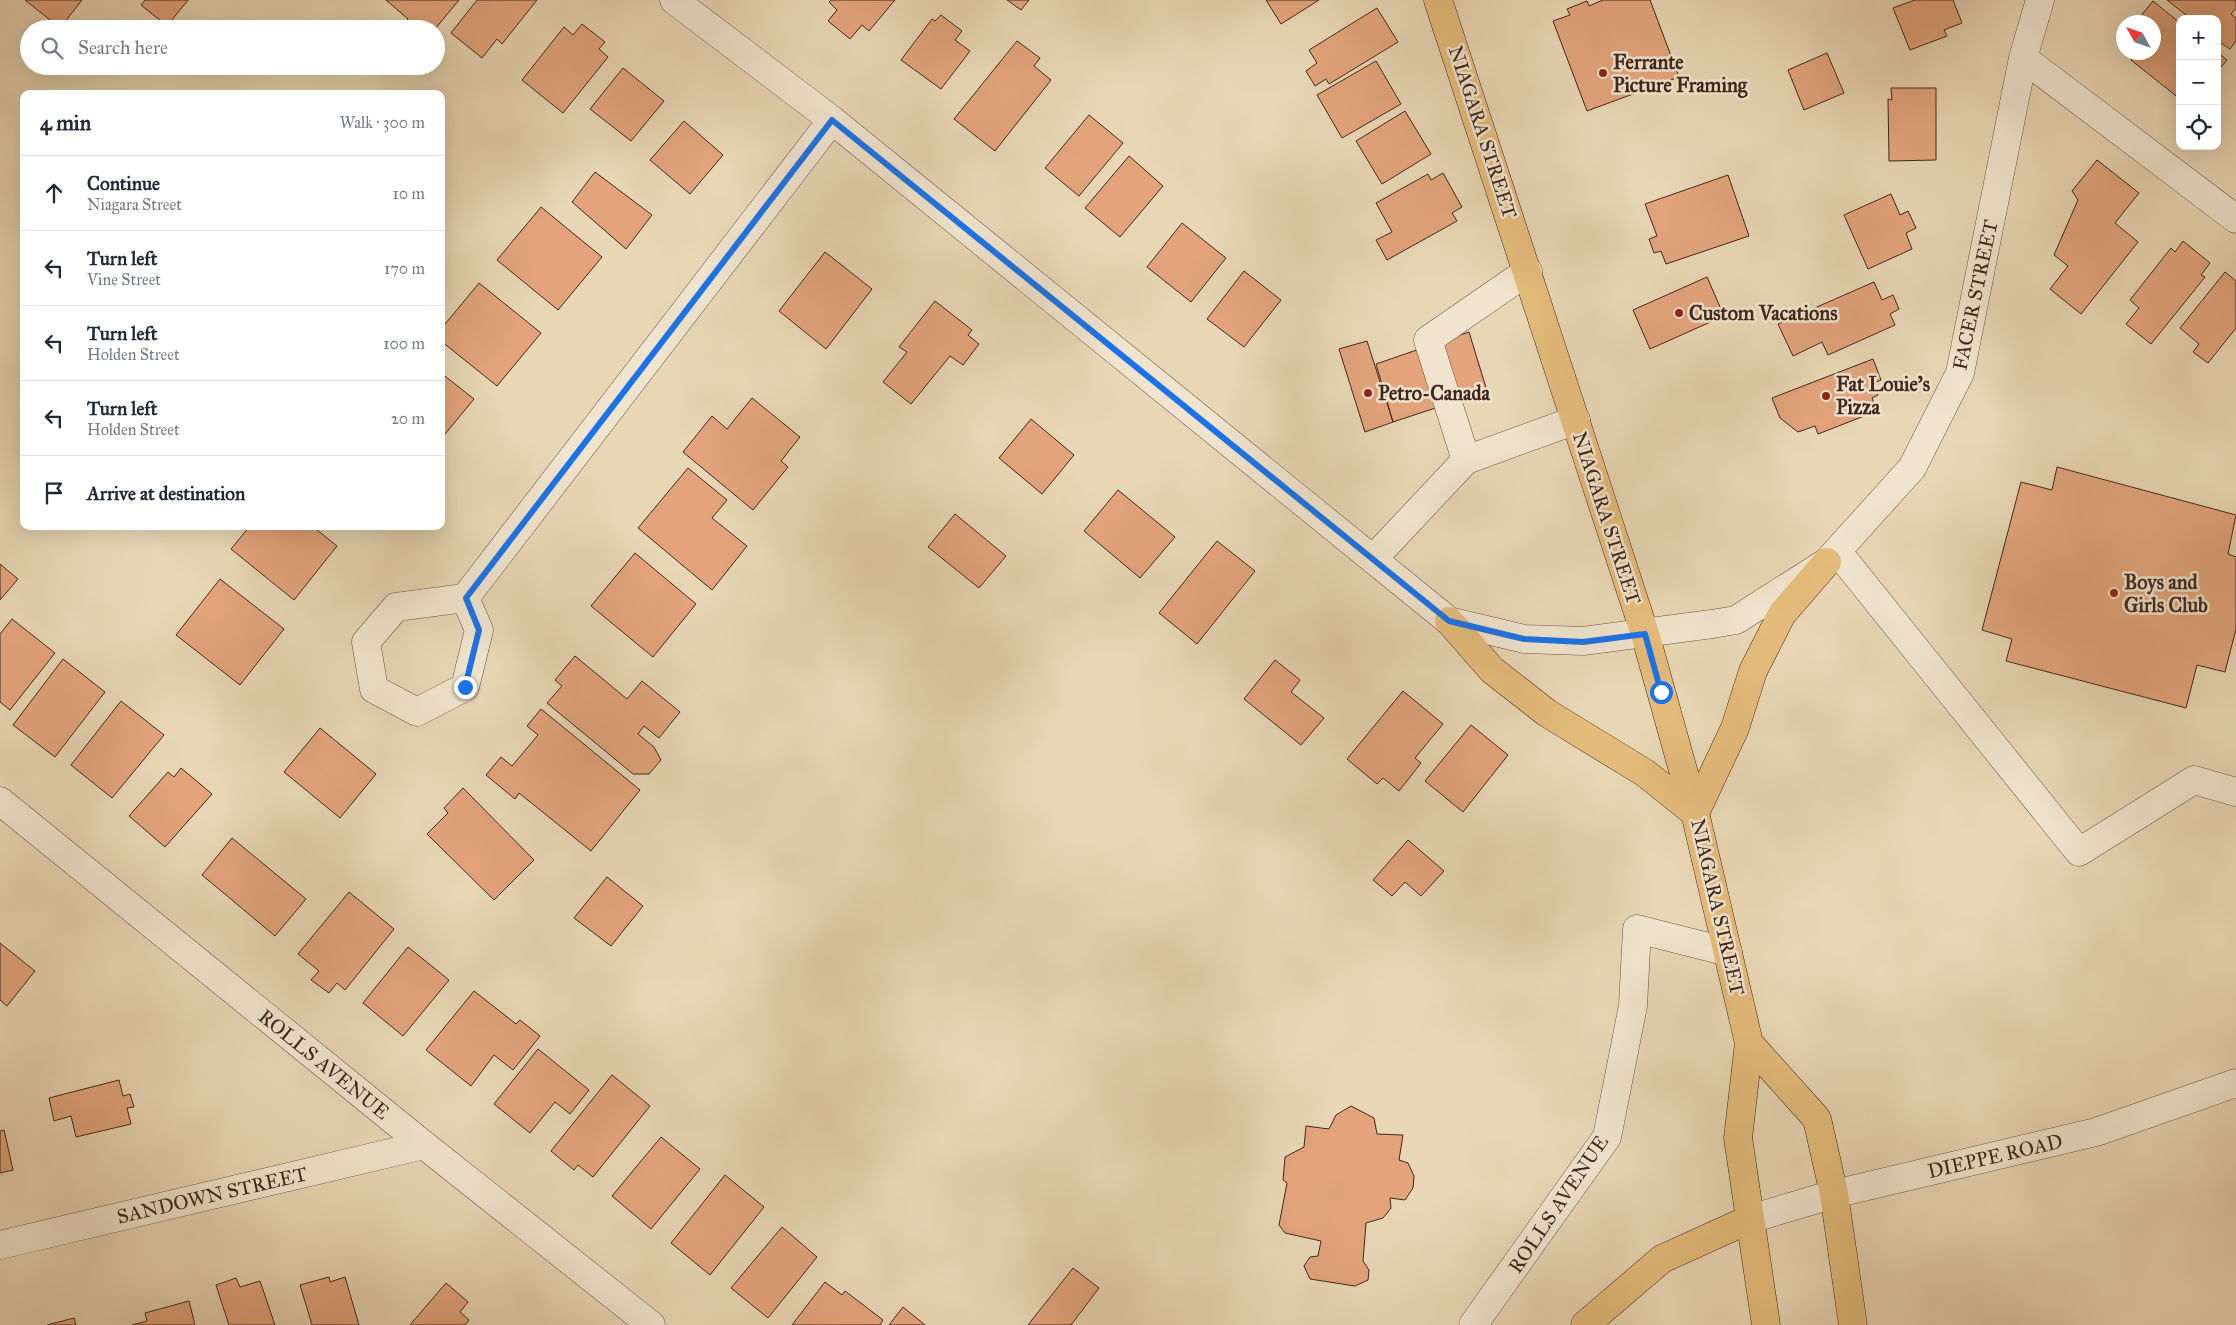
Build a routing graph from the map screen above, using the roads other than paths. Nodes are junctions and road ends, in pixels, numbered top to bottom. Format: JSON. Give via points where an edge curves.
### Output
{"nodes":[{"id":1,"x":674,"y":0,"type":"edge"},
{"id":2,"x":1438,"y":0,"type":"edge"},
{"id":3,"x":2040,"y":0,"type":"edge"},
{"id":4,"x":2024,"y":58,"type":"junction"},
{"id":5,"x":832,"y":120,"type":"junction"},
{"id":6,"x":2236,"y":219,"type":"edge"},
{"id":7,"x":1528,"y":271,"type":"junction"},
{"id":8,"x":1576,"y":420,"type":"junction"},
{"id":9,"x":1466,"y":460,"type":"junction"},
{"id":10,"x":1832,"y":557,"type":"junction"},
{"id":11,"x":1373,"y":559,"type":"junction"},
{"id":12,"x":466,"y":598,"type":"junction"},
{"id":13,"x":1449,"y":621,"type":"junction"},
{"id":14,"x":1645,"y":634,"type":"junction"},
{"id":15,"x":2236,"y":792,"type":"edge"},
{"id":16,"x":0,"y":801,"type":"edge"},
{"id":17,"x":1695,"y":813,"type":"junction"},
{"id":18,"x":1728,"y":952,"type":"junction"},
{"id":19,"x":1749,"y":1044,"type":"junction"},
{"id":20,"x":2236,"y":1083,"type":"edge"},
{"id":21,"x":424,"y":1145,"type":"junction"},
{"id":22,"x":1834,"y":1194,"type":"junction"},
{"id":23,"x":1750,"y":1219,"type":"junction"},
{"id":24,"x":0,"y":1244,"type":"edge"},
{"id":25,"x":1853,"y":1320,"type":"edge"},
{"id":26,"x":651,"y":1325,"type":"edge"},
{"id":27,"x":1473,"y":1325,"type":"edge"},
{"id":28,"x":1585,"y":1325,"type":"edge"},
{"id":29,"x":1766,"y":1325,"type":"edge"}],
"edges":[{"from":1,"to":5,"type":"street"},
{"from":2,"to":7,"type":"main road","name":"NIAGARA STREET"},
{"from":3,"to":4,"type":"street","name":"FACER STREET"},
{"from":4,"to":6,"type":"street"},
{"from":4,"to":10,"type":"street","name":"FACER STREET","via":[[1960,373],[1912,468]]},
{"from":5,"to":11,"type":"street"},
{"from":5,"to":12,"type":"street"},
{"from":7,"to":8,"type":"main road","name":"NIAGARA STREET"},
{"from":7,"to":9,"type":"street","via":[[1428,340]]},
{"from":8,"to":9,"type":"street"},
{"from":8,"to":14,"type":"main road","name":"NIAGARA STREET"},
{"from":9,"to":11,"type":"street"},
{"from":10,"to":14,"type":"street","name":"FACER STREET","via":[[1736,620]]},
{"from":10,"to":15,"type":"street","via":[[2079,852],[2194,780]]},
{"from":10,"to":17,"type":"main road","via":[[1782,614],[1753,671],[1735,728]]},
{"from":11,"to":13,"type":"street"},
{"from":12,"to":12,"type":"street","via":[[396,607],[366,642],[374,689],[417,712],[465,687],[479,630]]},
{"from":13,"to":14,"type":"street","name":"FACER STREET","via":[[1524,639],[1583,642]]},
{"from":13,"to":17,"type":"main road","via":[[1492,670],[1547,713],[1645,772]]},
{"from":14,"to":17,"type":"main road","name":"NIAGARA STREET"},
{"from":16,"to":21,"type":"street","name":"ROLLS AVENUE"},
{"from":17,"to":18,"type":"main road","name":"NIAGARA STREET"},
{"from":18,"to":19,"type":"main road","name":"NIAGARA STREET"},
{"from":18,"to":27,"type":"street","name":"ROLLS AVENUE","via":[[1637,929],[1633,1006],[1607,1137]]},
{"from":19,"to":22,"type":"main road","name":"NIAGARA STREET","via":[[1817,1119]]},
{"from":19,"to":23,"type":"main road","name":"NIAGARA STREET","via":[[1738,1138]]},
{"from":20,"to":22,"type":"street","name":"DIEPPE ROAD","via":[[2096,1132]]},
{"from":21,"to":24,"type":"street","name":"SANDOWN STREET"},
{"from":21,"to":26,"type":"street","name":"ROLLS AVENUE"},
{"from":22,"to":23,"type":"street","name":"DIEPPE ROAD"},
{"from":22,"to":25,"type":"main road","name":"NIAGARA STREET"},
{"from":23,"to":28,"type":"main road","via":[[1662,1259]]},
{"from":23,"to":29,"type":"main road","name":"NIAGARA STREET"}]}
